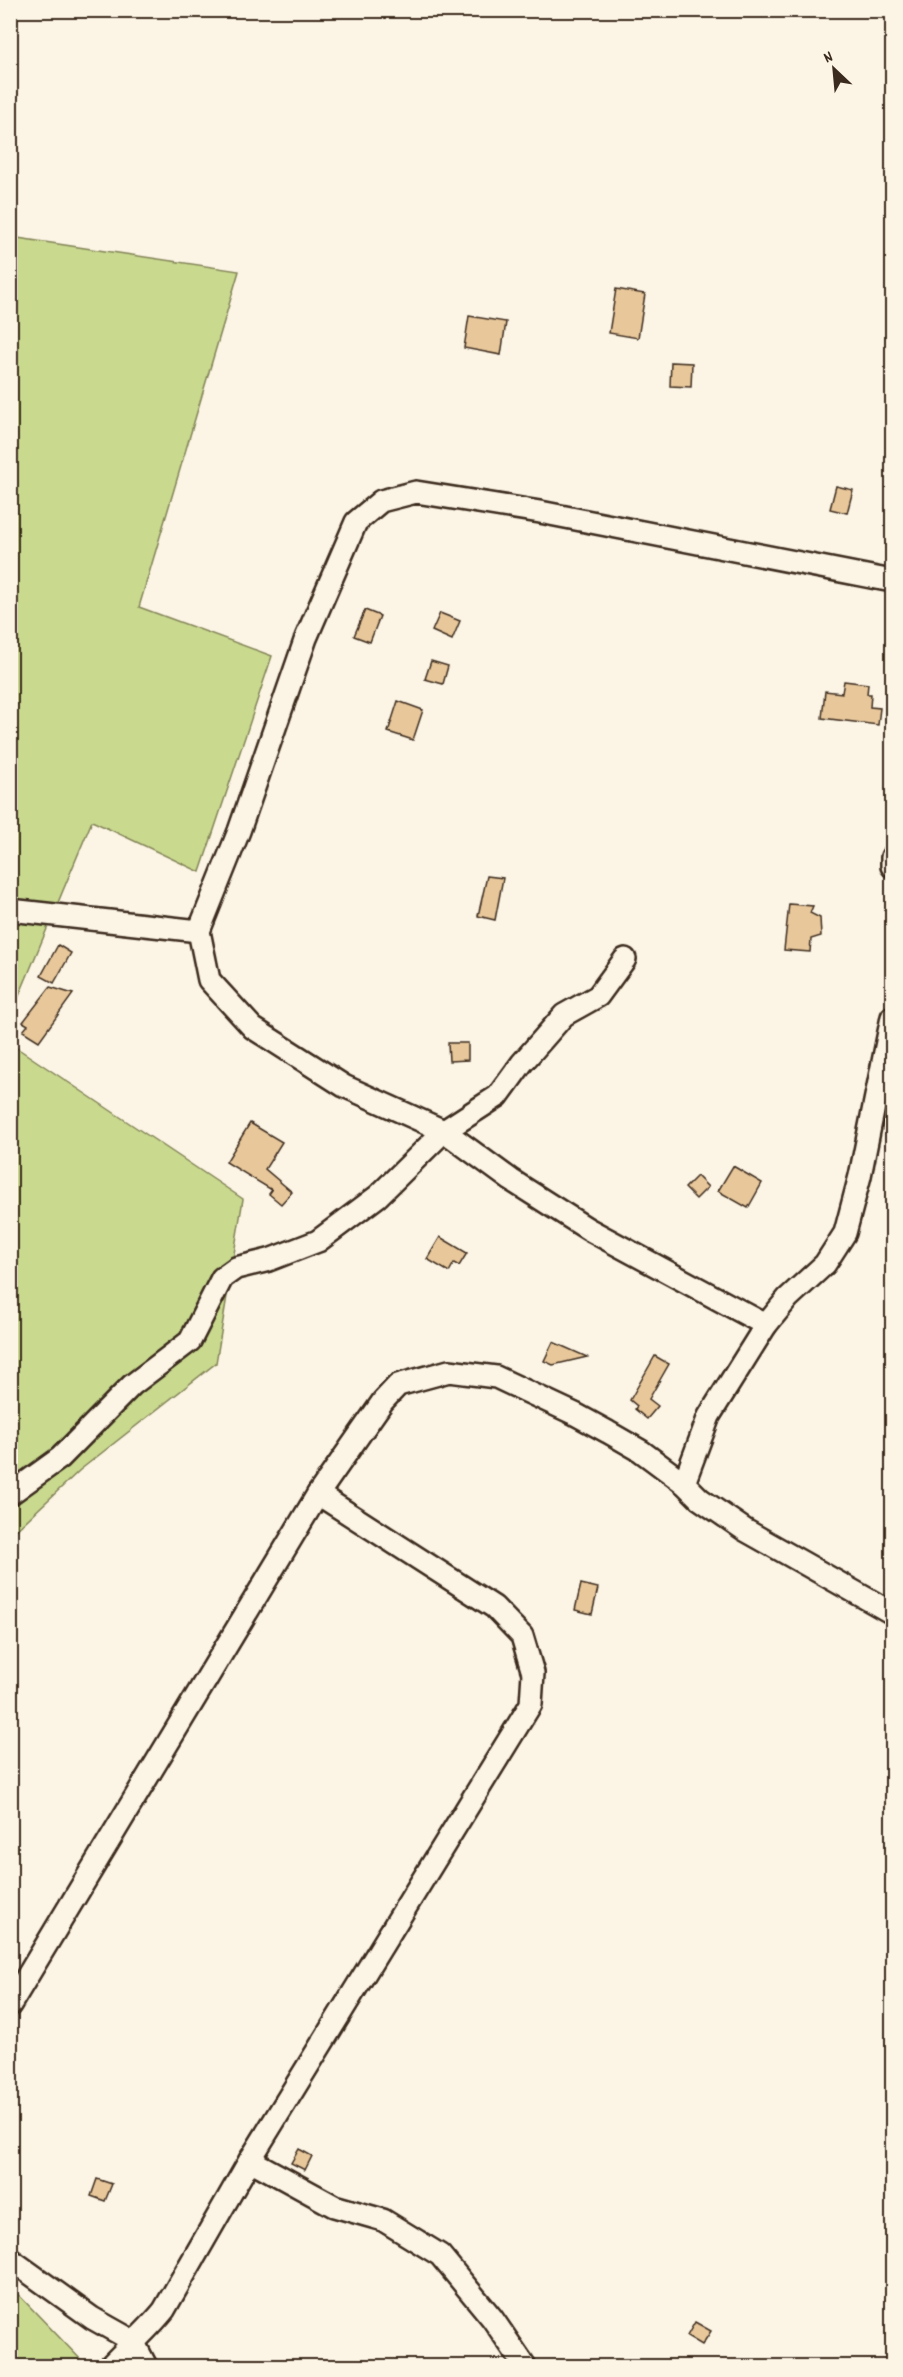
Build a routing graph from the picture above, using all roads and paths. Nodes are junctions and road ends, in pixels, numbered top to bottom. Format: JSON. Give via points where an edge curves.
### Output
{"nodes":[{"id":1,"x":892,"y":581,"type":"edge"},
{"id":2,"x":892,"y":857,"type":"edge"},
{"id":3,"x":892,"y":866,"type":"edge"},
{"id":4,"x":10,"y":910,"type":"edge"},
{"id":5,"x":199,"y":931,"type":"junction"},
{"id":6,"x":625,"y":959,"type":"dead end"},
{"id":7,"x":892,"y":1017,"type":"edge"},
{"id":8,"x":444,"y":1131,"type":"junction"},
{"id":9,"x":766,"y":1325,"type":"junction"},
{"id":10,"x":684,"y":1482,"type":"junction"},
{"id":11,"x":10,"y":1494,"type":"edge"},
{"id":12,"x":318,"y":1494,"type":"junction"},
{"id":13,"x":892,"y":1613,"type":"edge"},
{"id":14,"x":10,"y":2005,"type":"edge"},
{"id":15,"x":250,"y":2160,"type":"junction"},
{"id":16,"x":10,"y":2259,"type":"edge"},
{"id":17,"x":133,"y":2341,"type":"junction"},
{"id":18,"x":110,"y":2367,"type":"edge"},
{"id":19,"x":146,"y":2367,"type":"edge"},
{"id":20,"x":525,"y":2367,"type":"edge"}],
"edges":[{"from":1,"to":5,"type":"street","via":[[540,512],[416,492],[381,501],[356,522],[306,638],[239,831]]},
{"from":2,"to":3,"type":"street"},
{"from":4,"to":5,"type":"street"},
{"from":5,"to":8,"type":"street","via":[[209,980],[253,1028],[344,1086]]},
{"from":6,"to":8,"type":"street","via":[[598,996],[564,1015],[498,1096]]},
{"from":7,"to":9,"type":"street","via":[[845,1233],[825,1264]]},
{"from":8,"to":9,"type":"street","via":[[588,1229]]},
{"from":8,"to":11,"type":"street","via":[[378,1196],[318,1241],[236,1268],[222,1278],[190,1341],[132,1385],[60,1458]]},
{"from":9,"to":10,"type":"street","via":[[709,1416]]},
{"from":10,"to":12,"type":"street","via":[[641,1451],[575,1414],[496,1377],[449,1371],[398,1385]]},
{"from":10,"to":13,"type":"street","via":[[745,1530]]},
{"from":12,"to":14,"type":"street"},
{"from":12,"to":15,"type":"street","via":[[494,1607],[522,1636],[533,1672],[531,1704]]},
{"from":15,"to":17,"type":"street","via":[[164,2310]]},
{"from":15,"to":20,"type":"street","via":[[334,2206],[383,2220],[440,2254],[492,2318]]},
{"from":16,"to":17,"type":"street","via":[[92,2318]]},
{"from":17,"to":18,"type":"street"},
{"from":17,"to":19,"type":"street"}]}
